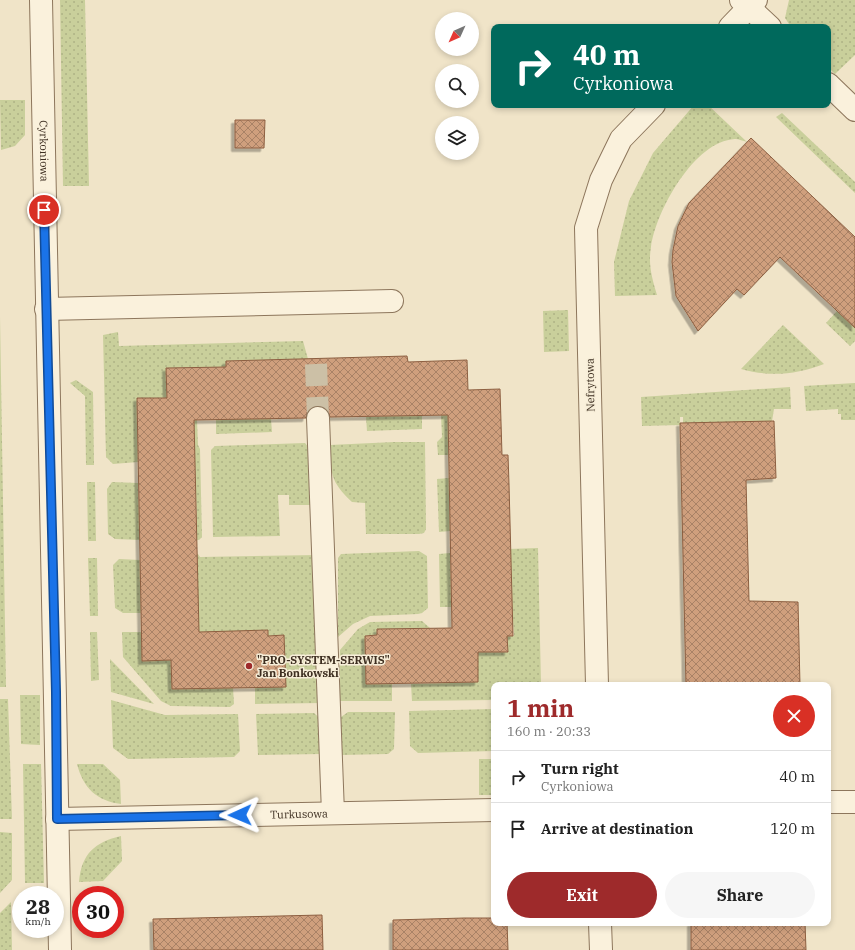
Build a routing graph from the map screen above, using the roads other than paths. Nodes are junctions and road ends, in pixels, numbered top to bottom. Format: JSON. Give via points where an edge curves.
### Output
{"nodes":[{"id":1,"x":41,"y":0,"type":"edge"},
{"id":2,"x":749,"y":2,"type":"edge"},
{"id":3,"x":732,"y":24,"type":"edge"},
{"id":4,"x":767,"y":24,"type":"edge"},
{"id":5,"x":831,"y":87,"type":"edge"},
{"id":6,"x":651,"y":108,"type":"edge"},
{"id":7,"x":855,"y":110,"type":"edge"},
{"id":8,"x":392,"y":301,"type":"dead end"},
{"id":9,"x":46,"y":310,"type":"junction"},
{"id":10,"x":318,"y":418,"type":"tunnel mouth"},
{"id":11,"x":597,"y":682,"type":"edge"},
{"id":12,"x":831,"y":802,"type":"edge"},
{"id":13,"x":855,"y":802,"type":"edge"},
{"id":14,"x":491,"y":810,"type":"edge"},
{"id":15,"x":333,"y":813,"type":"junction"},
{"id":16,"x":57,"y":819,"type":"junction"},
{"id":17,"x":600,"y":926,"type":"edge"},
{"id":18,"x":60,"y":950,"type":"edge"},
{"id":19,"x":600,"y":950,"type":"edge"}],
"edges":[{"from":1,"to":9,"type":"street","name":"Cyrkoniowa"},
{"from":2,"to":3,"type":"street"},
{"from":2,"to":4,"type":"street"},
{"from":5,"to":7,"type":"street"},
{"from":6,"to":11,"type":"street","name":"Nefrytowa","via":[[621,139],[601,180],[586,228]]},
{"from":8,"to":9,"type":"street"},
{"from":9,"to":16,"type":"street","name":"Cyrkoniowa"},
{"from":10,"to":15,"type":"street"},
{"from":12,"to":13,"type":"street"},
{"from":14,"to":15,"type":"street","name":"Turkusowa"},
{"from":15,"to":16,"type":"street","name":"Turkusowa"},
{"from":16,"to":18,"type":"street","name":"Cyrkoniowa"},
{"from":17,"to":19,"type":"street"}]}
